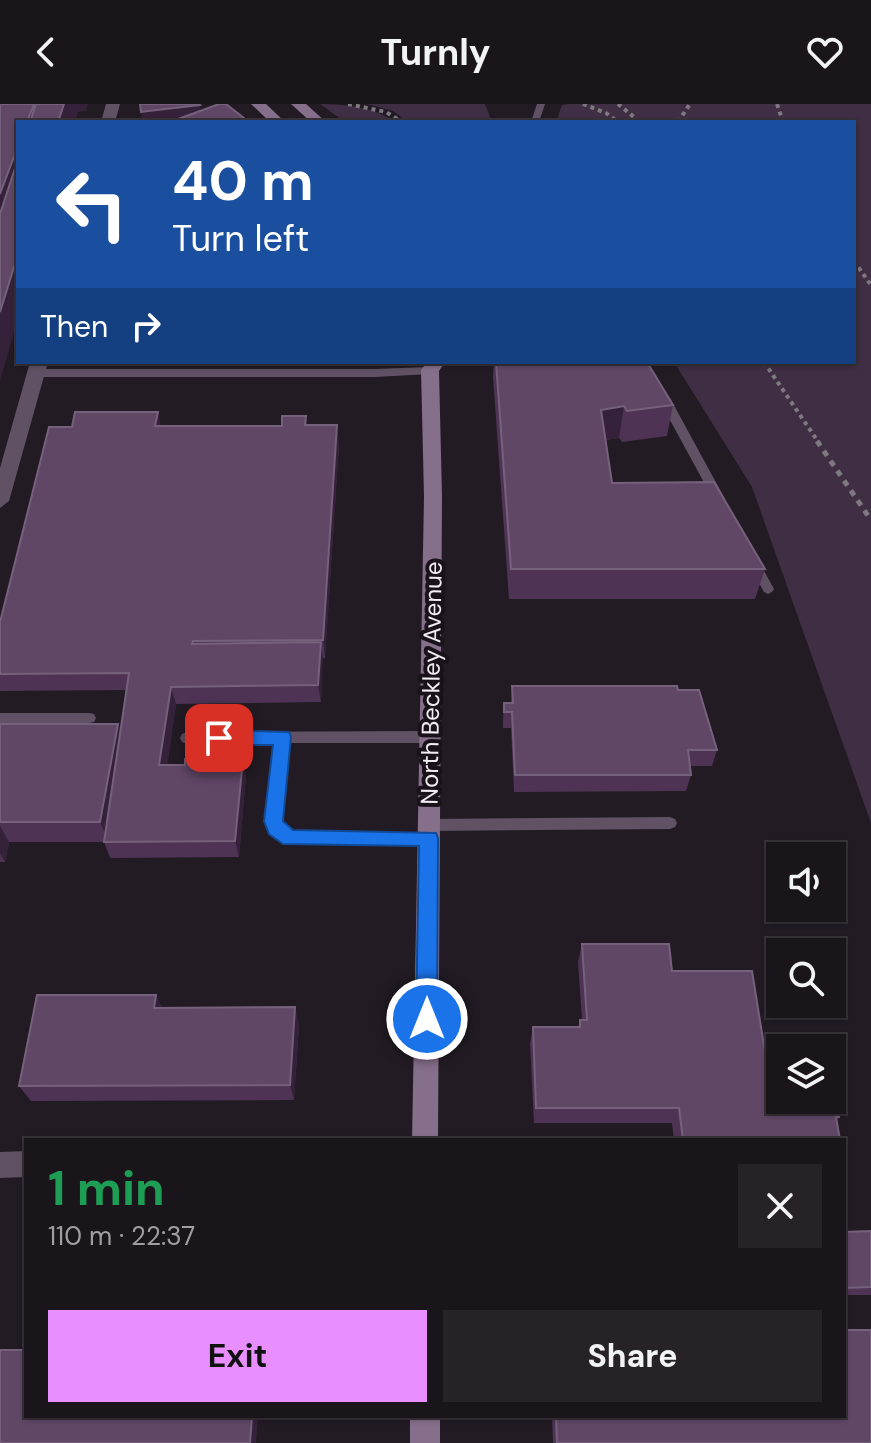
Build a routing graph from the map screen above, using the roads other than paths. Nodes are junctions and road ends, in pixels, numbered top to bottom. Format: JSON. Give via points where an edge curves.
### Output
{"nodes":[{"id":1,"x":258,"y":104,"type":"edge"},
{"id":2,"x":298,"y":104,"type":"edge"},
{"id":3,"x":276,"y":120,"type":"edge"},
{"id":4,"x":317,"y":120,"type":"edge"},
{"id":5,"x":433,"y":364,"type":"edge"},
{"id":6,"x":37,"y":367,"type":"edge"},
{"id":7,"x":659,"y":389,"type":"edge"},
{"id":8,"x":6,"y":456,"type":"edge"},
{"id":9,"x":0,"y":501,"type":"edge"},
{"id":10,"x":724,"y":509,"type":"edge"},
{"id":11,"x":746,"y":549,"type":"edge"},
{"id":12,"x":768,"y":589,"type":"dead end"},
{"id":13,"x":0,"y":718,"type":"edge"},
{"id":14,"x":89,"y":718,"type":"dead end"},
{"id":15,"x":282,"y":737,"type":"junction"},
{"id":16,"x":430,"y":737,"type":"junction"},
{"id":17,"x":187,"y":738,"type":"dead end"},
{"id":18,"x":670,"y":823,"type":"dead end"},
{"id":19,"x":429,"y":832,"type":"junction"},
{"id":20,"x":425,"y":1138,"type":"edge"},
{"id":21,"x":24,"y":1164,"type":"edge"},
{"id":22,"x":0,"y":1165,"type":"edge"},
{"id":23,"x":425,"y":1418,"type":"edge"},
{"id":24,"x":425,"y":1443,"type":"edge"}],
"edges":[{"from":1,"to":3,"type":"main road"},
{"from":2,"to":4,"type":"main road"},
{"from":5,"to":6,"type":"lane","via":[[375,373]]},
{"from":5,"to":16,"type":"main road","name":"North Beckley Avenue"},
{"from":6,"to":8,"type":"street"},
{"from":7,"to":10,"type":"lane"},
{"from":8,"to":9,"type":"street"},
{"from":11,"to":12,"type":"lane"},
{"from":13,"to":14,"type":"lane"},
{"from":15,"to":16,"type":"lane"},
{"from":15,"to":17,"type":"lane"},
{"from":15,"to":19,"type":"lane","via":[[274,821],[281,834],[289,838]]},
{"from":16,"to":19,"type":"main road","name":"North Beckley Avenue"},
{"from":18,"to":19,"type":"lane"},
{"from":19,"to":20,"type":"main road","name":"North Beckley Avenue"},
{"from":21,"to":22,"type":"street"},
{"from":23,"to":24,"type":"main road"}]}
